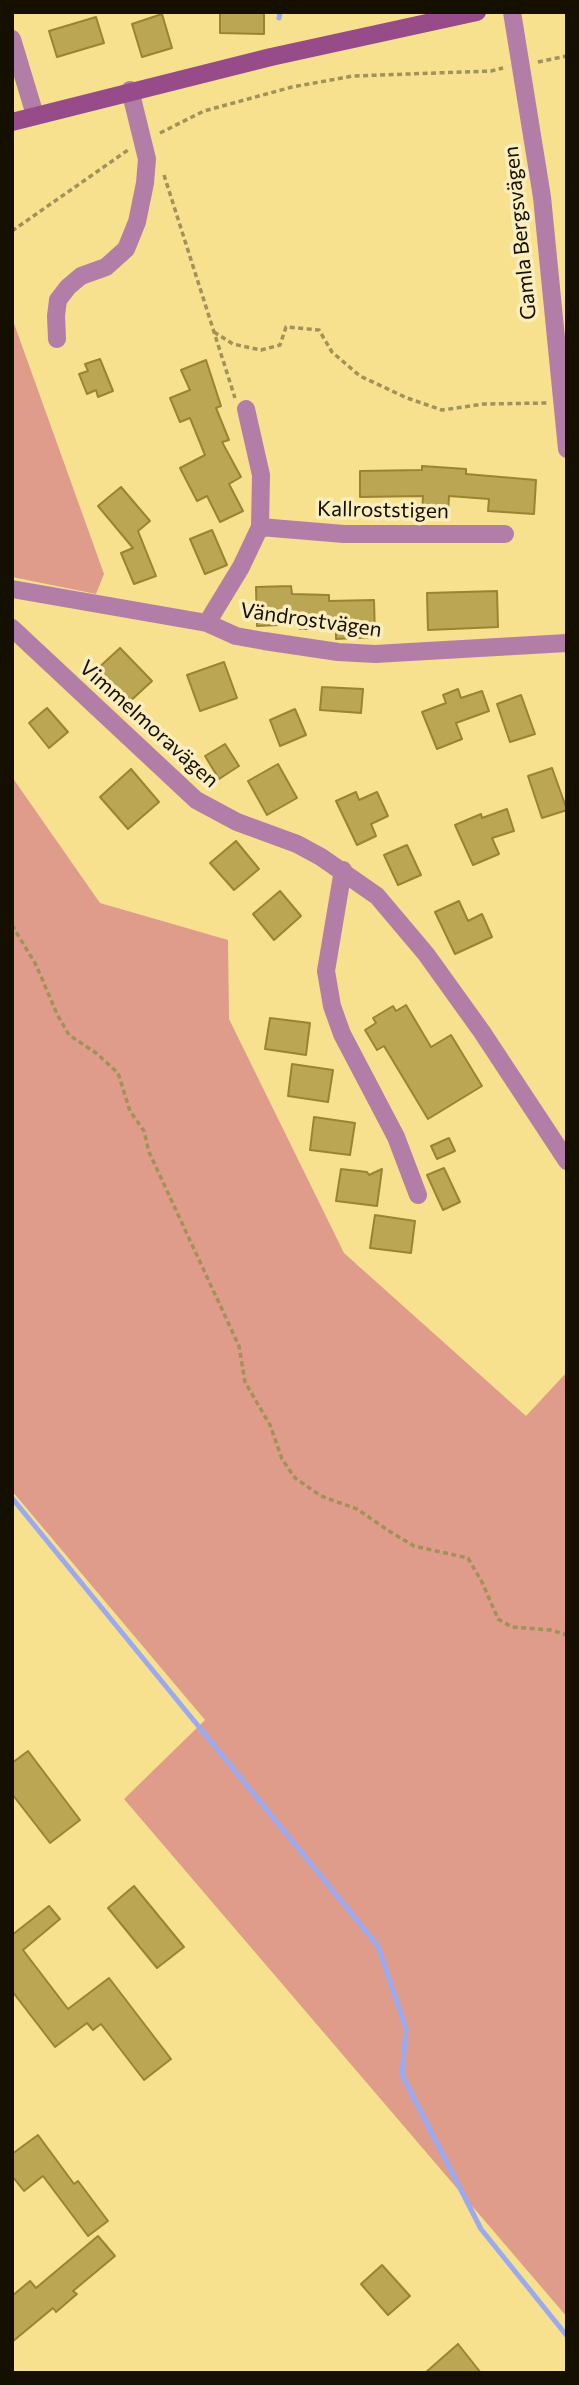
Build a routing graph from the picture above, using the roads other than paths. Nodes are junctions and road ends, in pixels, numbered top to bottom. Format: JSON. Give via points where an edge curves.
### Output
{"nodes":[{"id":1,"x":477,"y":12,"type":"edge"},
{"id":2,"x":512,"y":12,"type":"edge"},
{"id":3,"x":12,"y":39,"type":"edge"},
{"id":4,"x":130,"y":90,"type":"junction"},
{"id":5,"x":35,"y":116,"type":"junction"},
{"id":6,"x":12,"y":121,"type":"edge"},
{"id":7,"x":57,"y":339,"type":"dead end"},
{"id":8,"x":562,"y":391,"type":"edge"},
{"id":9,"x":246,"y":409,"type":"dead end"},
{"id":10,"x":567,"y":450,"type":"edge"},
{"id":11,"x":260,"y":527,"type":"junction"},
{"id":12,"x":505,"y":534,"type":"dead end"},
{"id":13,"x":12,"y":589,"type":"edge"},
{"id":14,"x":206,"y":623,"type":"junction"},
{"id":15,"x":12,"y":628,"type":"edge"},
{"id":16,"x":567,"y":643,"type":"edge"},
{"id":17,"x":343,"y":870,"type":"junction"},
{"id":18,"x":567,"y":1161,"type":"edge"},
{"id":19,"x":418,"y":1195,"type":"dead end"}],
"edges":[{"from":1,"to":4,"type":"main road"},
{"from":2,"to":8,"type":"street","name":"Gamla Bergsvägen","via":[[542,197]]},
{"from":3,"to":5,"type":"street"},
{"from":4,"to":5,"type":"main road"},
{"from":4,"to":7,"type":"street","via":[[147,159],[137,222],[126,249],[106,267],[81,276],[58,300]]},
{"from":5,"to":6,"type":"main road"},
{"from":8,"to":10,"type":"street","name":"Gamla Bergsvägen"},
{"from":9,"to":11,"type":"street","via":[[259,460]]},
{"from":11,"to":12,"type":"street","name":"Kallroststigen","via":[[344,534]]},
{"from":11,"to":14,"type":"street"},
{"from":13,"to":14,"type":"street","name":"Vändrostvägen"},
{"from":14,"to":16,"type":"street","name":"Vändrostvägen","via":[[236,636],[375,654]]},
{"from":15,"to":17,"type":"street","name":"Vimmelmoravägen","via":[[196,800],[237,822],[297,844]]},
{"from":17,"to":18,"type":"street","name":"Vimmelmoravägen","via":[[377,896],[426,954]]},
{"from":17,"to":19,"type":"street","via":[[326,971],[332,1006],[396,1137]]}]}
